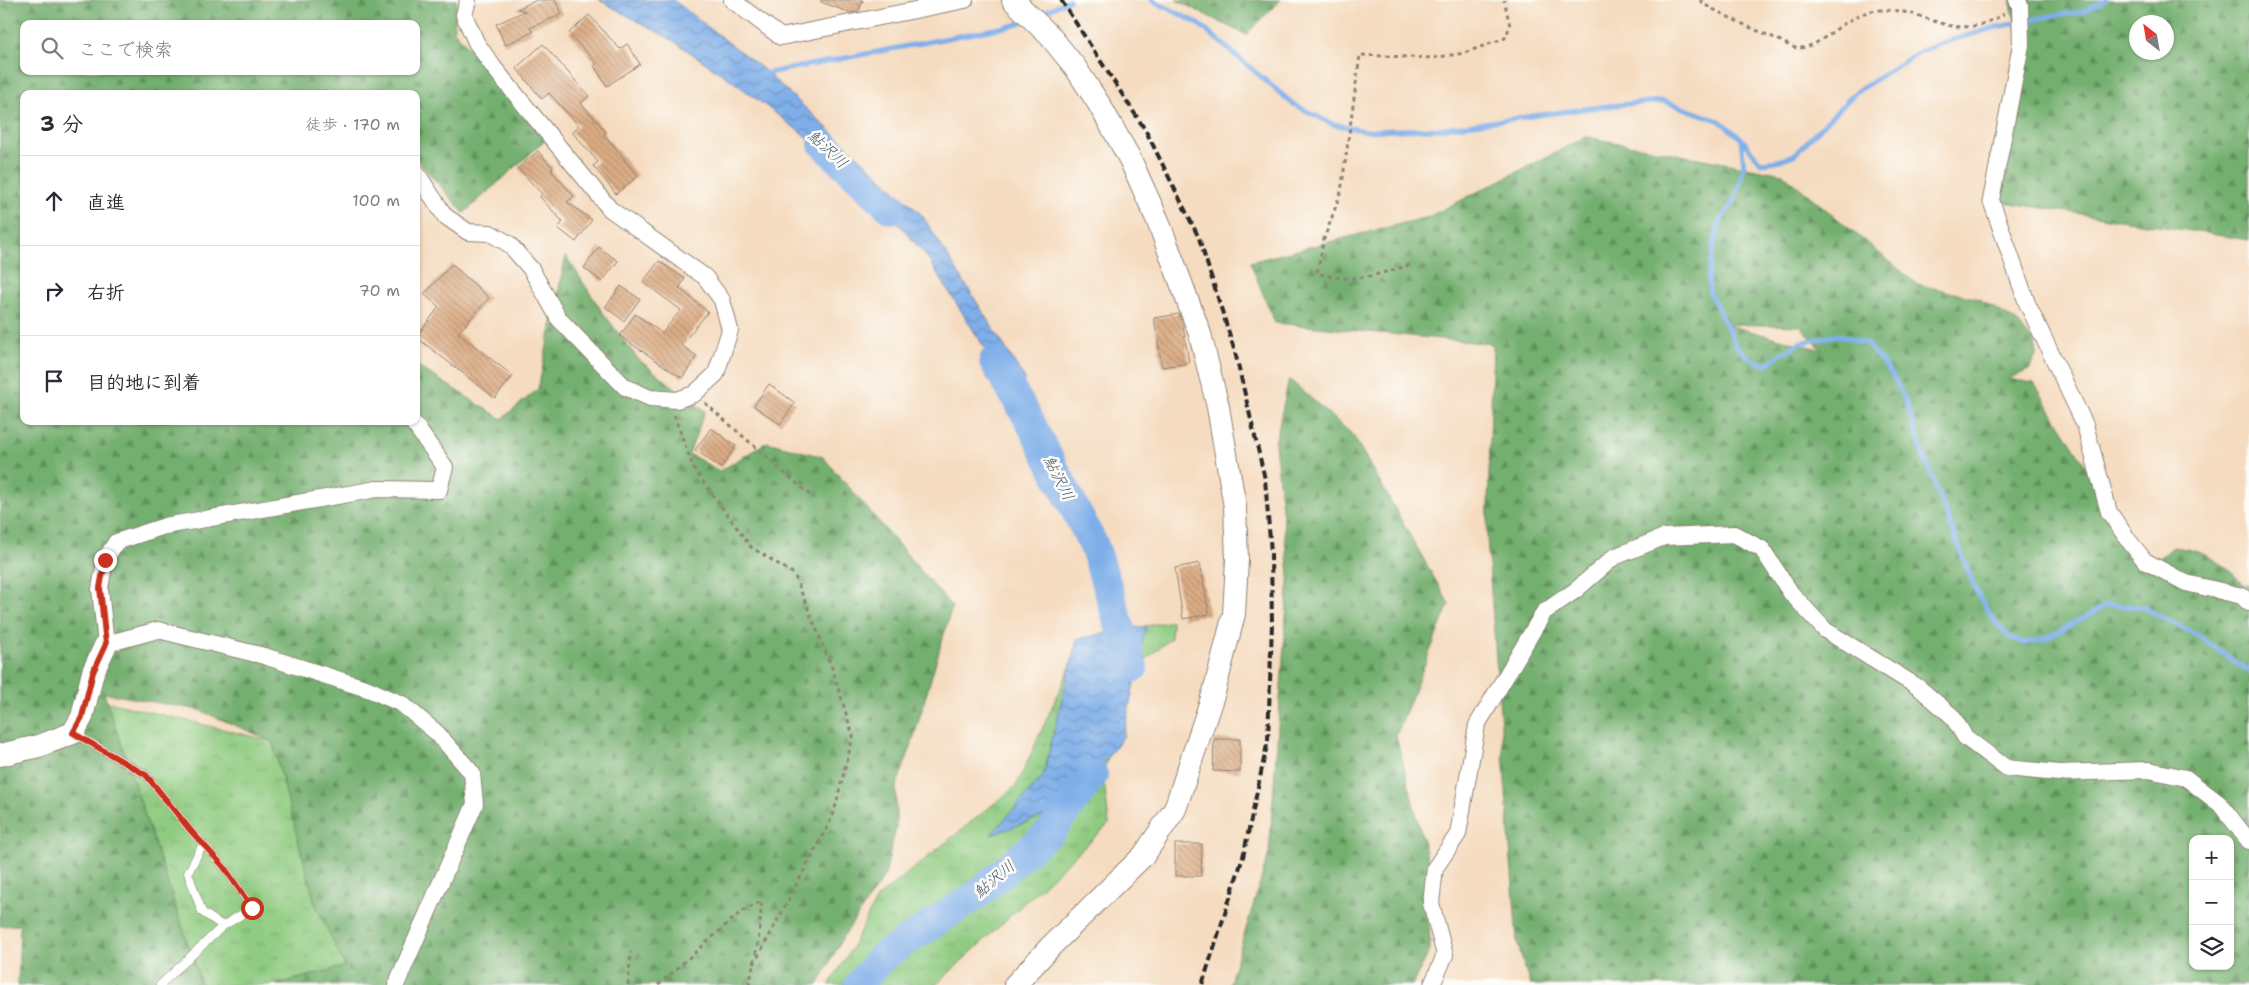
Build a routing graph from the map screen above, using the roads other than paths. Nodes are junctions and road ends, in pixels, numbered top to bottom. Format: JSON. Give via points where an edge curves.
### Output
{"nodes":[{"id":1,"x":468,"y":0,"type":"edge"},
{"id":2,"x":732,"y":0,"type":"edge"},
{"id":3,"x":965,"y":0,"type":"edge"},
{"id":4,"x":1014,"y":0,"type":"edge"},
{"id":5,"x":2018,"y":3,"type":"edge"},
{"id":6,"x":420,"y":178,"type":"edge"},
{"id":7,"x":415,"y":425,"type":"edge"},
{"id":8,"x":2249,"y":603,"type":"edge"},
{"id":9,"x":106,"y":644,"type":"junction"},
{"id":10,"x":73,"y":733,"type":"junction"},
{"id":11,"x":0,"y":755,"type":"edge"},
{"id":12,"x":2249,"y":841,"type":"edge"},
{"id":13,"x":203,"y":844,"type":"junction"},
{"id":14,"x":223,"y":926,"type":"junction"},
{"id":15,"x":160,"y":985,"type":"edge"},
{"id":16,"x":396,"y":985,"type":"edge"},
{"id":17,"x":1015,"y":985,"type":"edge"},
{"id":18,"x":1432,"y":985,"type":"edge"}],
"edges":[{"from":1,"to":6,"type":"street","via":[[464,14],[476,42],[610,209],[704,277],[722,300],[730,330],[716,374],[694,394],[677,400],[650,398],[625,387],[559,319],[531,270],[509,244],[490,233],[468,232],[444,216]]},
{"from":2,"to":3,"type":"street","via":[[782,37]]},
{"from":4,"to":17,"type":"street","via":[[1050,36],[1100,104],[1158,221],[1200,334],[1218,407],[1236,507],[1237,560],[1234,614],[1214,692],[1175,809],[1144,855]]},
{"from":5,"to":8,"type":"street","via":[[2021,45],[1991,200],[2027,303],[2085,425],[2109,512],[2145,561],[2186,583],[2242,596]]},
{"from":7,"to":9,"type":"street","via":[[445,467],[439,490],[378,489],[165,526],[116,542],[105,560],[100,588]]},
{"from":9,"to":10,"type":"street","via":[[93,672],[82,717]]},
{"from":9,"to":16,"type":"street","via":[[158,630],[264,656],[368,689],[402,704],[437,733],[472,773],[475,804]]},
{"from":10,"to":11,"type":"street","via":[[39,746]]},
{"from":10,"to":13,"type":"lane","via":[[146,775]]},
{"from":12,"to":18,"type":"street","via":[[2220,804],[2186,778],[2149,770],[2059,773],[2006,768],[1966,737],[1952,716],[1918,687],[1825,630],[1791,594],[1762,549],[1734,534],[1664,537],[1614,557],[1544,612],[1477,725],[1458,834],[1435,868],[1431,903],[1445,955]]},
{"from":13,"to":14,"type":"lane","via":[[188,873],[202,912]]},
{"from":13,"to":14,"type":"lane","via":[[224,867],[252,908]]},
{"from":14,"to":15,"type":"lane"}]}
